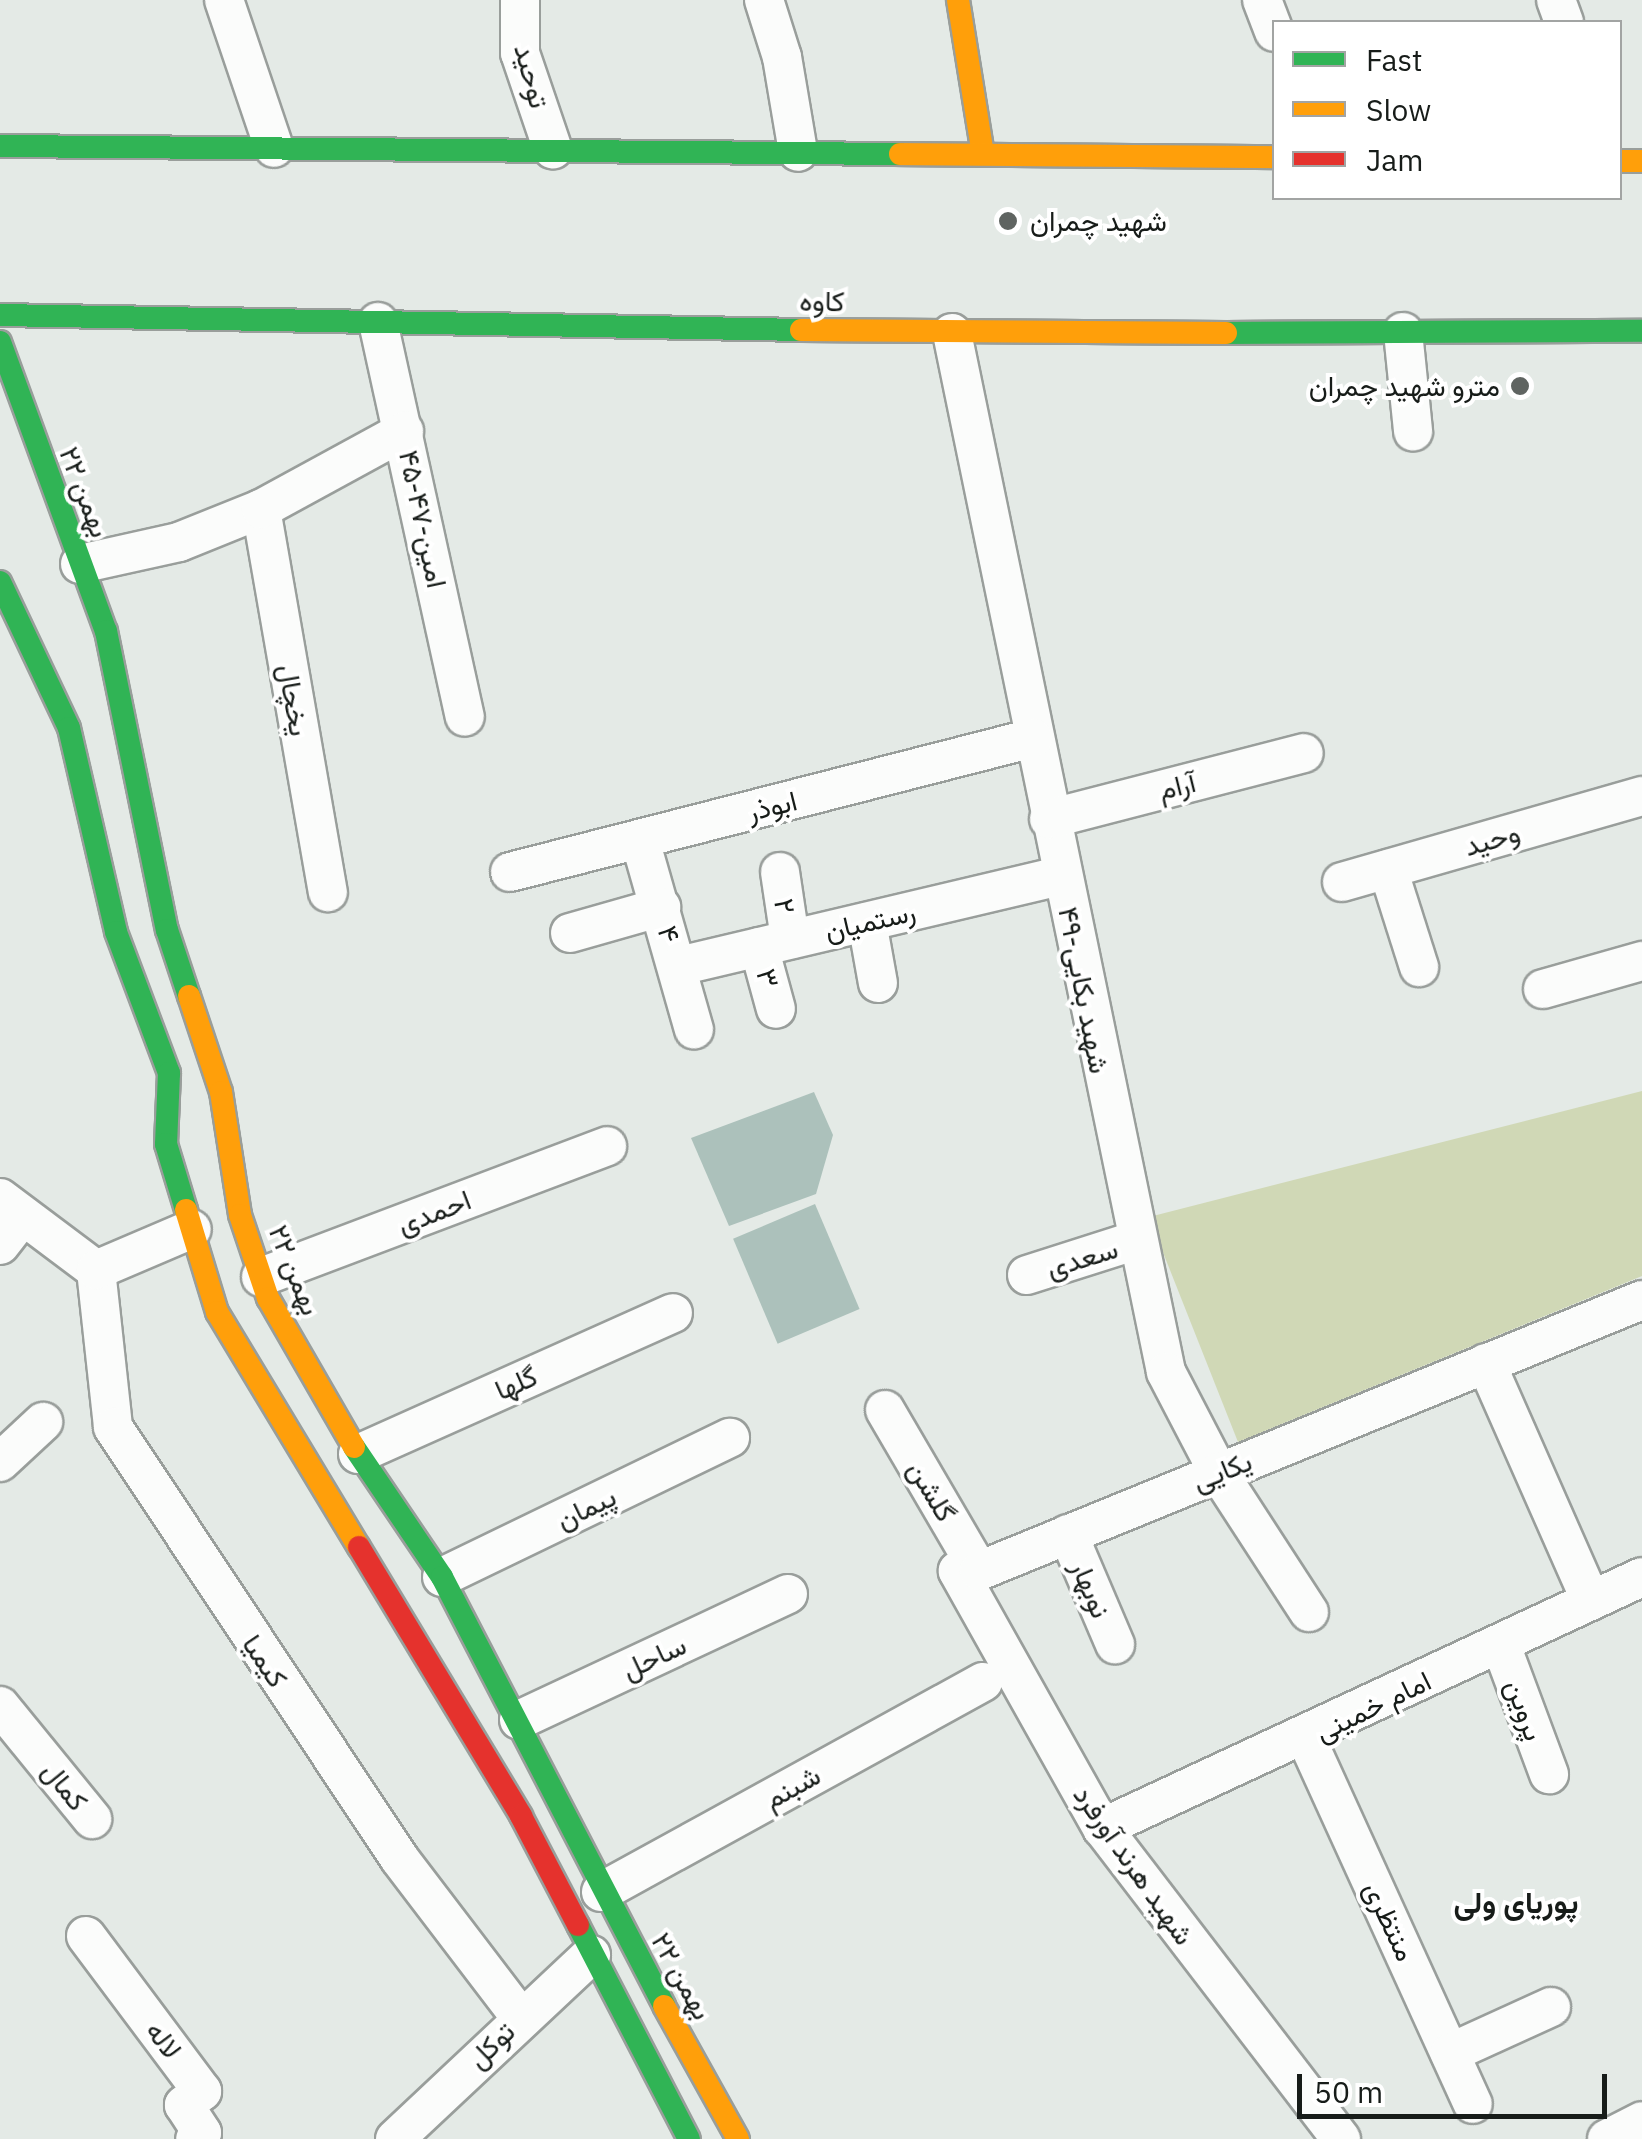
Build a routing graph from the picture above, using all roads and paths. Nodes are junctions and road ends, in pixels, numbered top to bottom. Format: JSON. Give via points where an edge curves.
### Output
{"nodes":[{"id":1,"x":224,"y":0,"type":"edge"},
{"id":2,"x":520,"y":0,"type":"edge"},
{"id":3,"x":764,"y":0,"type":"edge"},
{"id":4,"x":958,"y":0,"type":"edge"},
{"id":5,"x":1262,"y":0,"type":"edge"},
{"id":6,"x":1272,"y":27,"type":"edge"},
{"id":7,"x":0,"y":146,"type":"edge"},
{"id":8,"x":274,"y":148,"type":"junction"},
{"id":9,"x":554,"y":150,"type":"junction"},
{"id":10,"x":798,"y":152,"type":"junction"},
{"id":11,"x":983,"y":154,"type":"junction"},
{"id":12,"x":1272,"y":157,"type":"edge"},
{"id":13,"x":0,"y":315,"type":"edge"},
{"id":14,"x":378,"y":322,"type":"junction"},
{"id":15,"x":1642,"y":331,"type":"edge"},
{"id":16,"x":1403,"y":332,"type":"junction"},
{"id":17,"x":952,"y":333,"type":"junction"},
{"id":18,"x":0,"y":342,"type":"edge"},
{"id":19,"x":0,"y":427,"type":"edge"},
{"id":20,"x":404,"y":430,"type":"junction"},
{"id":21,"x":1412,"y":430,"type":"dead end"},
{"id":22,"x":33,"y":442,"type":"junction"},
{"id":23,"x":261,"y":509,"type":"junction"},
{"id":24,"x":80,"y":564,"type":"junction"},
{"id":25,"x":0,"y":582,"type":"edge"},
{"id":26,"x":465,"y":717,"type":"dead end"},
{"id":27,"x":1033,"y":738,"type":"junction"},
{"id":28,"x":1304,"y":753,"type":"dead end"},
{"id":29,"x":1642,"y":796,"type":"edge"},
{"id":30,"x":1049,"y":819,"type":"junction"},
{"id":31,"x":640,"y":840,"type":"junction"},
{"id":32,"x":1388,"y":869,"type":"junction"},
{"id":33,"x":510,"y":872,"type":"dead end"},
{"id":34,"x":780,"y":872,"type":"dead end"},
{"id":35,"x":1061,"y":876,"type":"junction"},
{"id":36,"x":1342,"y":882,"type":"dead end"},
{"id":37,"x":328,"y":892,"type":"dead end"},
{"id":38,"x":661,"y":907,"type":"junction"},
{"id":39,"x":867,"y":922,"type":"junction"},
{"id":40,"x":570,"y":933,"type":"dead end"},
{"id":41,"x":775,"y":943,"type":"junction"},
{"id":42,"x":1642,"y":961,"type":"edge"},
{"id":43,"x":678,"y":966,"type":"junction"},
{"id":44,"x":1419,"y":967,"type":"dead end"},
{"id":45,"x":878,"y":983,"type":"dead end"},
{"id":46,"x":1543,"y":989,"type":"dead end"},
{"id":47,"x":776,"y":1009,"type":"dead end"},
{"id":48,"x":694,"y":1029,"type":"dead end"},
{"id":49,"x":607,"y":1146,"type":"dead end"},
{"id":50,"x":8,"y":1220,"type":"edge"},
{"id":51,"x":192,"y":1230,"type":"junction"},
{"id":52,"x":1136,"y":1240,"type":"junction"},
{"id":53,"x":96,"y":1270,"type":"junction"},
{"id":54,"x":1026,"y":1275,"type":"dead end"},
{"id":55,"x":261,"y":1277,"type":"junction"},
{"id":56,"x":1642,"y":1300,"type":"edge"},
{"id":57,"x":674,"y":1312,"type":"dead end"},
{"id":58,"x":1486,"y":1363,"type":"junction"},
{"id":59,"x":885,"y":1410,"type":"dead end"},
{"id":60,"x":43,"y":1422,"type":"dead end"},
{"id":61,"x":730,"y":1438,"type":"dead end"},
{"id":62,"x":358,"y":1454,"type":"junction"},
{"id":63,"x":0,"y":1462,"type":"edge"},
{"id":64,"x":1218,"y":1472,"type":"junction"},
{"id":65,"x":1068,"y":1534,"type":"junction"},
{"id":66,"x":968,"y":1571,"type":"junction"},
{"id":67,"x":1642,"y":1576,"type":"edge"},
{"id":68,"x":442,"y":1577,"type":"junction"},
{"id":69,"x":788,"y":1594,"type":"dead end"},
{"id":70,"x":1591,"y":1601,"type":"junction"},
{"id":71,"x":1310,"y":1612,"type":"dead end"},
{"id":72,"x":1115,"y":1644,"type":"dead end"},
{"id":73,"x":1501,"y":1645,"type":"junction"},
{"id":74,"x":983,"y":1682,"type":"dead end"},
{"id":75,"x":0,"y":1706,"type":"edge"},
{"id":76,"x":520,"y":1720,"type":"junction"},
{"id":77,"x":1306,"y":1738,"type":"junction"},
{"id":78,"x":1549,"y":1774,"type":"dead end"},
{"id":79,"x":92,"y":1818,"type":"dead end"},
{"id":80,"x":1102,"y":1828,"type":"junction"},
{"id":81,"x":601,"y":1892,"type":"junction"},
{"id":82,"x":86,"y":1936,"type":"dead end"},
{"id":83,"x":591,"y":1956,"type":"junction"},
{"id":84,"x":1550,"y":2007,"type":"dead end"},
{"id":85,"x":520,"y":2018,"type":"junction"},
{"id":86,"x":1450,"y":2053,"type":"junction"},
{"id":87,"x":1473,"y":2104,"type":"dead end"},
{"id":88,"x":195,"y":2139,"type":"edge"},
{"id":89,"x":395,"y":2139,"type":"edge"},
{"id":90,"x":689,"y":2139,"type":"edge"},
{"id":91,"x":738,"y":2139,"type":"edge"},
{"id":92,"x":1341,"y":2139,"type":"edge"}],
"edges":[{"from":1,"to":8,"type":"street"},
{"from":2,"to":9,"type":"street","name":"توحید","via":[[520,52]]},
{"from":3,"to":10,"type":"street","via":[[782,57]]},
{"from":4,"to":11,"type":"street"},
{"from":5,"to":6,"type":"street"},
{"from":7,"to":8,"type":"street"},
{"from":8,"to":9,"type":"street"},
{"from":9,"to":10,"type":"street"},
{"from":10,"to":11,"type":"street"},
{"from":11,"to":12,"type":"street"},
{"from":13,"to":14,"type":"street","name":"کاوه"},
{"from":14,"to":17,"type":"street","name":"کاوه"},
{"from":14,"to":20,"type":"street","name":"۴۵-۴۷-امین"},
{"from":15,"to":16,"type":"street","name":"کاوه"},
{"from":16,"to":17,"type":"street","name":"کاوه"},
{"from":16,"to":21,"type":"street"},
{"from":17,"to":27,"type":"street","name":"۴۹-شهید بکایی"},
{"from":18,"to":22,"type":"street","name":"۲۲ بهمن"},
{"from":19,"to":22,"type":"street"},
{"from":20,"to":23,"type":"street"},
{"from":20,"to":26,"type":"street","name":"۴۵-۴۷-امین"},
{"from":22,"to":24,"type":"street","name":"۲۲ بهمن"},
{"from":23,"to":24,"type":"street","via":[[179,542]]},
{"from":23,"to":37,"type":"street","name":"یخچال"},
{"from":24,"to":55,"type":"street","name":"۲۲ بهمن","via":[[106,631],[167,930],[220,1092],[240,1215]]},
{"from":25,"to":51,"type":"street","via":[[69,728],[116,932],[169,1073],[166,1144]]},
{"from":27,"to":30,"type":"street","name":"۴۹-شهید بکایی"},
{"from":27,"to":31,"type":"street","name":"ابوذر"},
{"from":28,"to":30,"type":"street","name":"آرام"},
{"from":29,"to":32,"type":"street","name":"وحید"},
{"from":30,"to":35,"type":"street","name":"۴۹-شهید بکایی"},
{"from":31,"to":33,"type":"street","name":"ابوذر"},
{"from":31,"to":38,"type":"street","name":"۴"},
{"from":32,"to":36,"type":"street","name":"وحید"},
{"from":32,"to":44,"type":"street"},
{"from":34,"to":41,"type":"street","name":"۲"},
{"from":35,"to":39,"type":"street","name":"رستمیان"},
{"from":35,"to":52,"type":"street","name":"۴۹-شهید بکایی"},
{"from":38,"to":40,"type":"street"},
{"from":38,"to":43,"type":"street","name":"۴"},
{"from":39,"to":41,"type":"street","name":"رستمیان"},
{"from":39,"to":45,"type":"street"},
{"from":41,"to":43,"type":"street","name":"رستمیان"},
{"from":41,"to":47,"type":"street","name":"۳"},
{"from":42,"to":46,"type":"street"},
{"from":43,"to":48,"type":"street","name":"۴"},
{"from":49,"to":55,"type":"street","name":"احمدی"},
{"from":50,"to":53,"type":"street"},
{"from":51,"to":53,"type":"street"},
{"from":51,"to":83,"type":"street","via":[[217,1312],[521,1816]]},
{"from":52,"to":54,"type":"street","name":"سعدی"},
{"from":52,"to":64,"type":"street","name":"۴۹-شهید بکایی","via":[[1166,1372]]},
{"from":53,"to":85,"type":"street","name":"کیمیا","via":[[113,1426],[154,1497],[399,1858]]},
{"from":55,"to":62,"type":"street","name":"۲۲ بهمن"},
{"from":56,"to":58,"type":"street","name":"یکایی"},
{"from":57,"to":62,"type":"street","name":"گلها"},
{"from":58,"to":64,"type":"street","name":"یکایی"},
{"from":58,"to":70,"type":"street"},
{"from":59,"to":66,"type":"street","name":"گلشن"},
{"from":60,"to":63,"type":"street"},
{"from":61,"to":68,"type":"street","name":"پیمان"},
{"from":62,"to":68,"type":"street","name":"۲۲ بهمن"},
{"from":64,"to":65,"type":"street","name":"یکایی"},
{"from":64,"to":71,"type":"street","name":"۴۹-شهید بکایی"},
{"from":65,"to":66,"type":"street","name":"یکایی"},
{"from":65,"to":72,"type":"street","name":"نوبهار"},
{"from":66,"to":80,"type":"street","name":"شهید هرند آورفرد"},
{"from":67,"to":70,"type":"street","name":"امام خمینی"},
{"from":68,"to":76,"type":"street","name":"۲۲ بهمن"},
{"from":69,"to":76,"type":"street","name":"ساحل"},
{"from":70,"to":73,"type":"street","name":"امام خمینی"},
{"from":73,"to":77,"type":"street","name":"امام خمینی"},
{"from":73,"to":78,"type":"street","name":"پروین"},
{"from":74,"to":81,"type":"street","name":"شبنم"},
{"from":75,"to":79,"type":"street","name":"کمال"},
{"from":76,"to":81,"type":"street","name":"۲۲ بهمن"},
{"from":77,"to":80,"type":"street","name":"امام خمینی"},
{"from":77,"to":86,"type":"street","name":"منتظری"},
{"from":80,"to":92,"type":"street","name":"شهید هرند آورفرد"},
{"from":81,"to":91,"type":"street","name":"۲۲ بهمن"},
{"from":82,"to":88,"type":"street","name":"لاله","via":[[202,2091],[184,2106],[202,2134]]},
{"from":83,"to":85,"type":"street","name":"توکل"},
{"from":83,"to":90,"type":"street"},
{"from":84,"to":86,"type":"street"},
{"from":85,"to":89,"type":"street","name":"توکل"},
{"from":86,"to":87,"type":"street","name":"منتظری"}]}
